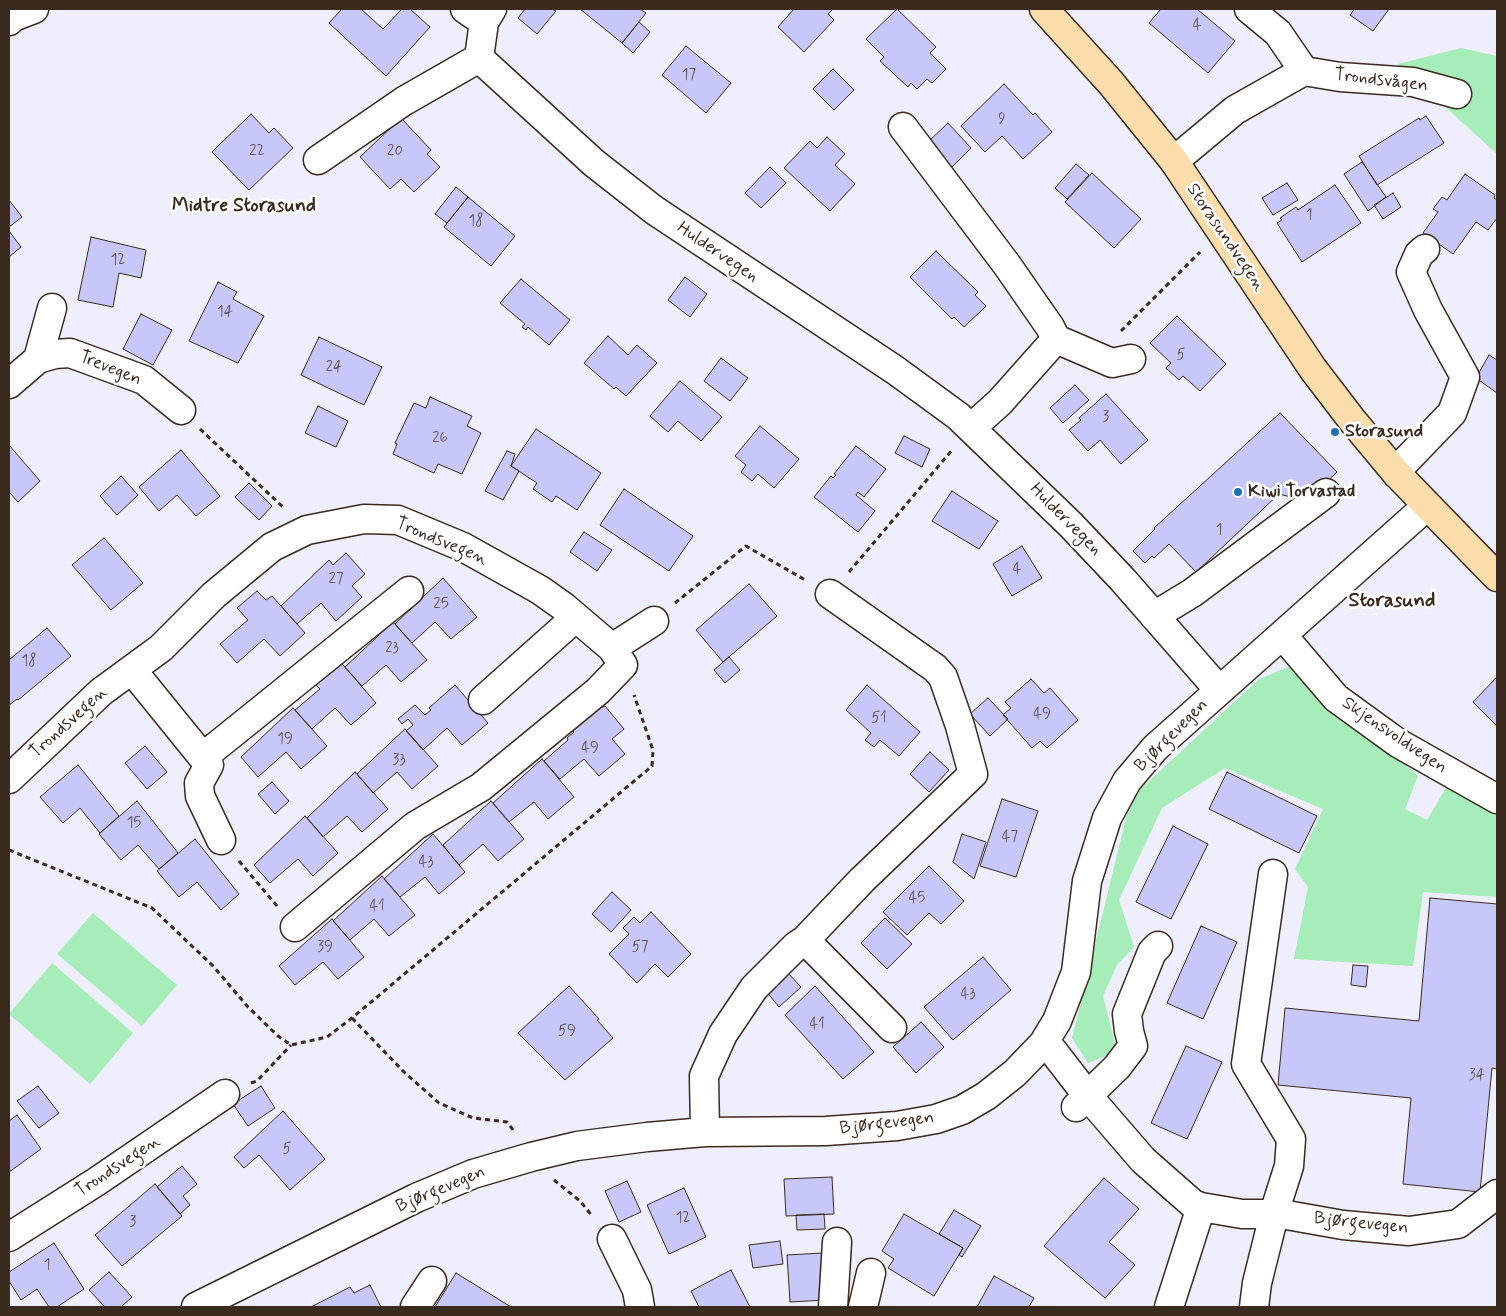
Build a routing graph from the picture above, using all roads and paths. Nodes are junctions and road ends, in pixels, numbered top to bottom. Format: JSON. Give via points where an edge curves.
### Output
{"nodes":[{"id":1,"x":1044,"y":9,"type":"edge"},
{"id":2,"x":1249,"y":9,"type":"edge"},
{"id":3,"x":481,"y":13,"type":"edge"},
{"id":4,"x":479,"y":58,"type":"junction"},
{"id":5,"x":1304,"y":71,"type":"junction"},
{"id":6,"x":1457,"y":94,"type":"dead end"},
{"id":7,"x":903,"y":127,"type":"dead end"},
{"id":8,"x":318,"y":160,"type":"dead end"},
{"id":9,"x":1174,"y":161,"type":"junction"},
{"id":10,"x":1221,"y":230,"type":"junction"},
{"id":11,"x":1425,"y":249,"type":"dead end"},
{"id":12,"x":52,"y":308,"type":"dead end"},
{"id":13,"x":1056,"y":339,"type":"junction"},
{"id":14,"x":1096,"y":356,"type":"junction"},
{"id":15,"x":38,"y":359,"type":"junction"},
{"id":16,"x":1131,"y":359,"type":"dead end"},
{"id":17,"x":9,"y":384,"type":"edge"},
{"id":18,"x":181,"y":410,"type":"joint"},
{"id":19,"x":971,"y":428,"type":"junction"},
{"id":20,"x":1397,"y":474,"type":"junction"},
{"id":21,"x":1326,"y":493,"type":"dead end"},
{"id":22,"x":1427,"y":506,"type":"junction"},
{"id":23,"x":307,"y":530,"type":"junction"},
{"id":24,"x":1497,"y":577,"type":"edge"},
{"id":25,"x":409,"y":591,"type":"dead end"},
{"id":26,"x":830,"y":594,"type":"junction"},
{"id":27,"x":1154,"y":616,"type":"junction"},
{"id":28,"x":575,"y":618,"type":"junction"},
{"id":29,"x":654,"y":621,"type":"joint"},
{"id":30,"x":1282,"y":636,"type":"junction"},
{"id":31,"x":612,"y":648,"type":"junction"},
{"id":32,"x":132,"y":670,"type":"junction"},
{"id":33,"x":1219,"y":690,"type":"junction"},
{"id":34,"x":482,"y":700,"type":"dead end"},
{"id":35,"x":203,"y":757,"type":"junction"},
{"id":36,"x":9,"y":779,"type":"edge"},
{"id":37,"x":1497,"y":799,"type":"edge"},
{"id":38,"x":221,"y":840,"type":"joint"},
{"id":39,"x":1273,"y":874,"type":"dead end"},
{"id":40,"x":295,"y":927,"type":"joint"},
{"id":41,"x":805,"y":940,"type":"junction"},
{"id":42,"x":1158,"y":946,"type":"dead end"},
{"id":43,"x":352,"y":1018,"type":"dead end"},
{"id":44,"x":892,"y":1028,"type":"dead end"},
{"id":45,"x":1043,"y":1044,"type":"junction"},
{"id":46,"x":291,"y":1045,"type":"dead end"},
{"id":47,"x":225,"y":1094,"type":"joint"},
{"id":48,"x":1081,"y":1101,"type":"junction"},
{"id":49,"x":705,"y":1132,"type":"junction"},
{"id":50,"x":531,"y":1157,"type":"junction"},
{"id":51,"x":1497,"y":1194,"type":"edge"},
{"id":52,"x":1201,"y":1207,"type":"junction"},
{"id":53,"x":1274,"y":1214,"type":"junction"},
{"id":54,"x":9,"y":1237,"type":"edge"},
{"id":55,"x":612,"y":1239,"type":"joint"},
{"id":56,"x":837,"y":1242,"type":"dead end"},
{"id":57,"x":871,"y":1273,"type":"dead end"},
{"id":58,"x":432,"y":1282,"type":"dead end"},
{"id":59,"x":198,"y":1307,"type":"edge"},
{"id":60,"x":415,"y":1307,"type":"edge"},
{"id":61,"x":640,"y":1307,"type":"edge"},
{"id":62,"x":833,"y":1307,"type":"edge"},
{"id":63,"x":863,"y":1307,"type":"edge"},
{"id":64,"x":1169,"y":1307,"type":"edge"},
{"id":65,"x":1254,"y":1307,"type":"edge"}],
"edges":[{"from":1,"to":9,"type":"main road","name":"Storasundvegen","via":[[1111,83]]},
{"from":2,"to":5,"type":"street","via":[[1278,33]]},
{"from":3,"to":4,"type":"street"},
{"from":4,"to":8,"type":"street","via":[[404,101]]},
{"from":4,"to":19,"type":"street","name":"Huldervegen","via":[[594,163],[654,210],[895,370]]},
{"from":5,"to":6,"type":"street","name":"Trondsvågen","via":[[1340,78],[1414,82]]},
{"from":5,"to":9,"type":"street","via":[[1235,110]]},
{"from":7,"to":13,"type":"street","via":[[1007,265]]},
{"from":9,"to":10,"type":"main road","name":"Storasundvegen"},
{"from":10,"to":14,"type":"path"},
{"from":10,"to":20,"type":"main road","name":"Storasundvegen","via":[[1313,368]]},
{"from":11,"to":20,"type":"street","via":[[1419,254],[1411,272],[1465,377],[1452,412],[1398,469]]},
{"from":12,"to":15,"type":"street"},
{"from":13,"to":14,"type":"street"},
{"from":13,"to":19,"type":"street","via":[[1000,402]]},
{"from":14,"to":16,"type":"street","via":[[1112,363]]},
{"from":15,"to":17,"type":"street","name":"Trevegen"},
{"from":15,"to":18,"type":"street","name":"Trevegen","via":[[70,353],[144,380]]},
{"from":18,"to":23,"type":"path"},
{"from":19,"to":26,"type":"path"},
{"from":19,"to":27,"type":"street","name":"Huldervegen","via":[[1070,525]]},
{"from":20,"to":22,"type":"main road","name":"Storasundvegen"},
{"from":21,"to":27,"type":"street","via":[[1192,593]]},
{"from":22,"to":24,"type":"main road","name":"Storasundvegen"},
{"from":22,"to":30,"type":"street","name":"Bjørgevegen"},
{"from":23,"to":28,"type":"street","name":"Trondsvegen","via":[[364,519],[398,520],[463,547],[540,590]]},
{"from":23,"to":32,"type":"street","name":"Trondsvegen","via":[[272,547],[214,595],[161,648]]},
{"from":25,"to":35,"type":"street"},
{"from":26,"to":29,"type":"path","via":[[746,546]]},
{"from":26,"to":41,"type":"street","via":[[935,668],[943,677],[973,774],[862,880]]},
{"from":27,"to":33,"type":"street","name":"Huldervegen"},
{"from":28,"to":31,"type":"street","name":"Trondsvegen"},
{"from":28,"to":34,"type":"street"},
{"from":29,"to":31,"type":"street"},
{"from":30,"to":33,"type":"street","name":"Bjørgevegen"},
{"from":30,"to":37,"type":"street","name":"Skjensvoldvegen","via":[[1336,698],[1398,743]]},
{"from":31,"to":40,"type":"street","via":[[623,665],[598,691],[481,787],[414,826]]},
{"from":32,"to":35,"type":"street"},
{"from":32,"to":36,"type":"street","name":"Trondsvegen","via":[[101,692]]},
{"from":33,"to":45,"type":"street","name":"Bjørgevegen","via":[[1155,748],[1127,781],[1107,818],[1087,881],[1076,972],[1057,1021]]},
{"from":35,"to":38,"type":"street","via":[[208,765],[199,783],[200,796]]},
{"from":38,"to":40,"type":"path"},
{"from":39,"to":53,"type":"street","via":[[1246,1064],[1291,1139],[1289,1166]]},
{"from":41,"to":44,"type":"street"},
{"from":41,"to":49,"type":"street","via":[[754,988],[723,1034],[704,1076]]},
{"from":42,"to":48,"type":"street","via":[[1152,952],[1127,1014],[1133,1046],[1117,1067]]},
{"from":43,"to":50,"type":"path","via":[[439,1103],[473,1118],[507,1122]]},
{"from":45,"to":48,"type":"street","name":"Bjørgevegen","via":[[1053,1051]]},
{"from":45,"to":49,"type":"street","name":"Bjørgevegen","via":[[1015,1073],[986,1096],[962,1110],[936,1119],[897,1126],[826,1131]]},
{"from":46,"to":47,"type":"path","via":[[257,1081]]},
{"from":47,"to":54,"type":"street","name":"Trondsvegen"},
{"from":48,"to":52,"type":"street","name":"Bjørgevegen","via":[[1143,1160]]},
{"from":49,"to":50,"type":"street","name":"Bjørgevegen","via":[[577,1146]]},
{"from":50,"to":55,"type":"path","via":[[580,1201]]},
{"from":50,"to":59,"type":"street","name":"Bjørgevegen","via":[[473,1174],[416,1198]]},
{"from":51,"to":53,"type":"street","name":"Bjørgevegen","via":[[1458,1224],[1410,1231]]},
{"from":52,"to":53,"type":"street","name":"Bjørgevegen","via":[[1242,1214]]},
{"from":52,"to":64,"type":"street"},
{"from":53,"to":65,"type":"street"},
{"from":55,"to":61,"type":"street","via":[[637,1290]]},
{"from":56,"to":62,"type":"street"},
{"from":57,"to":63,"type":"street"},
{"from":58,"to":60,"type":"street"}]}
